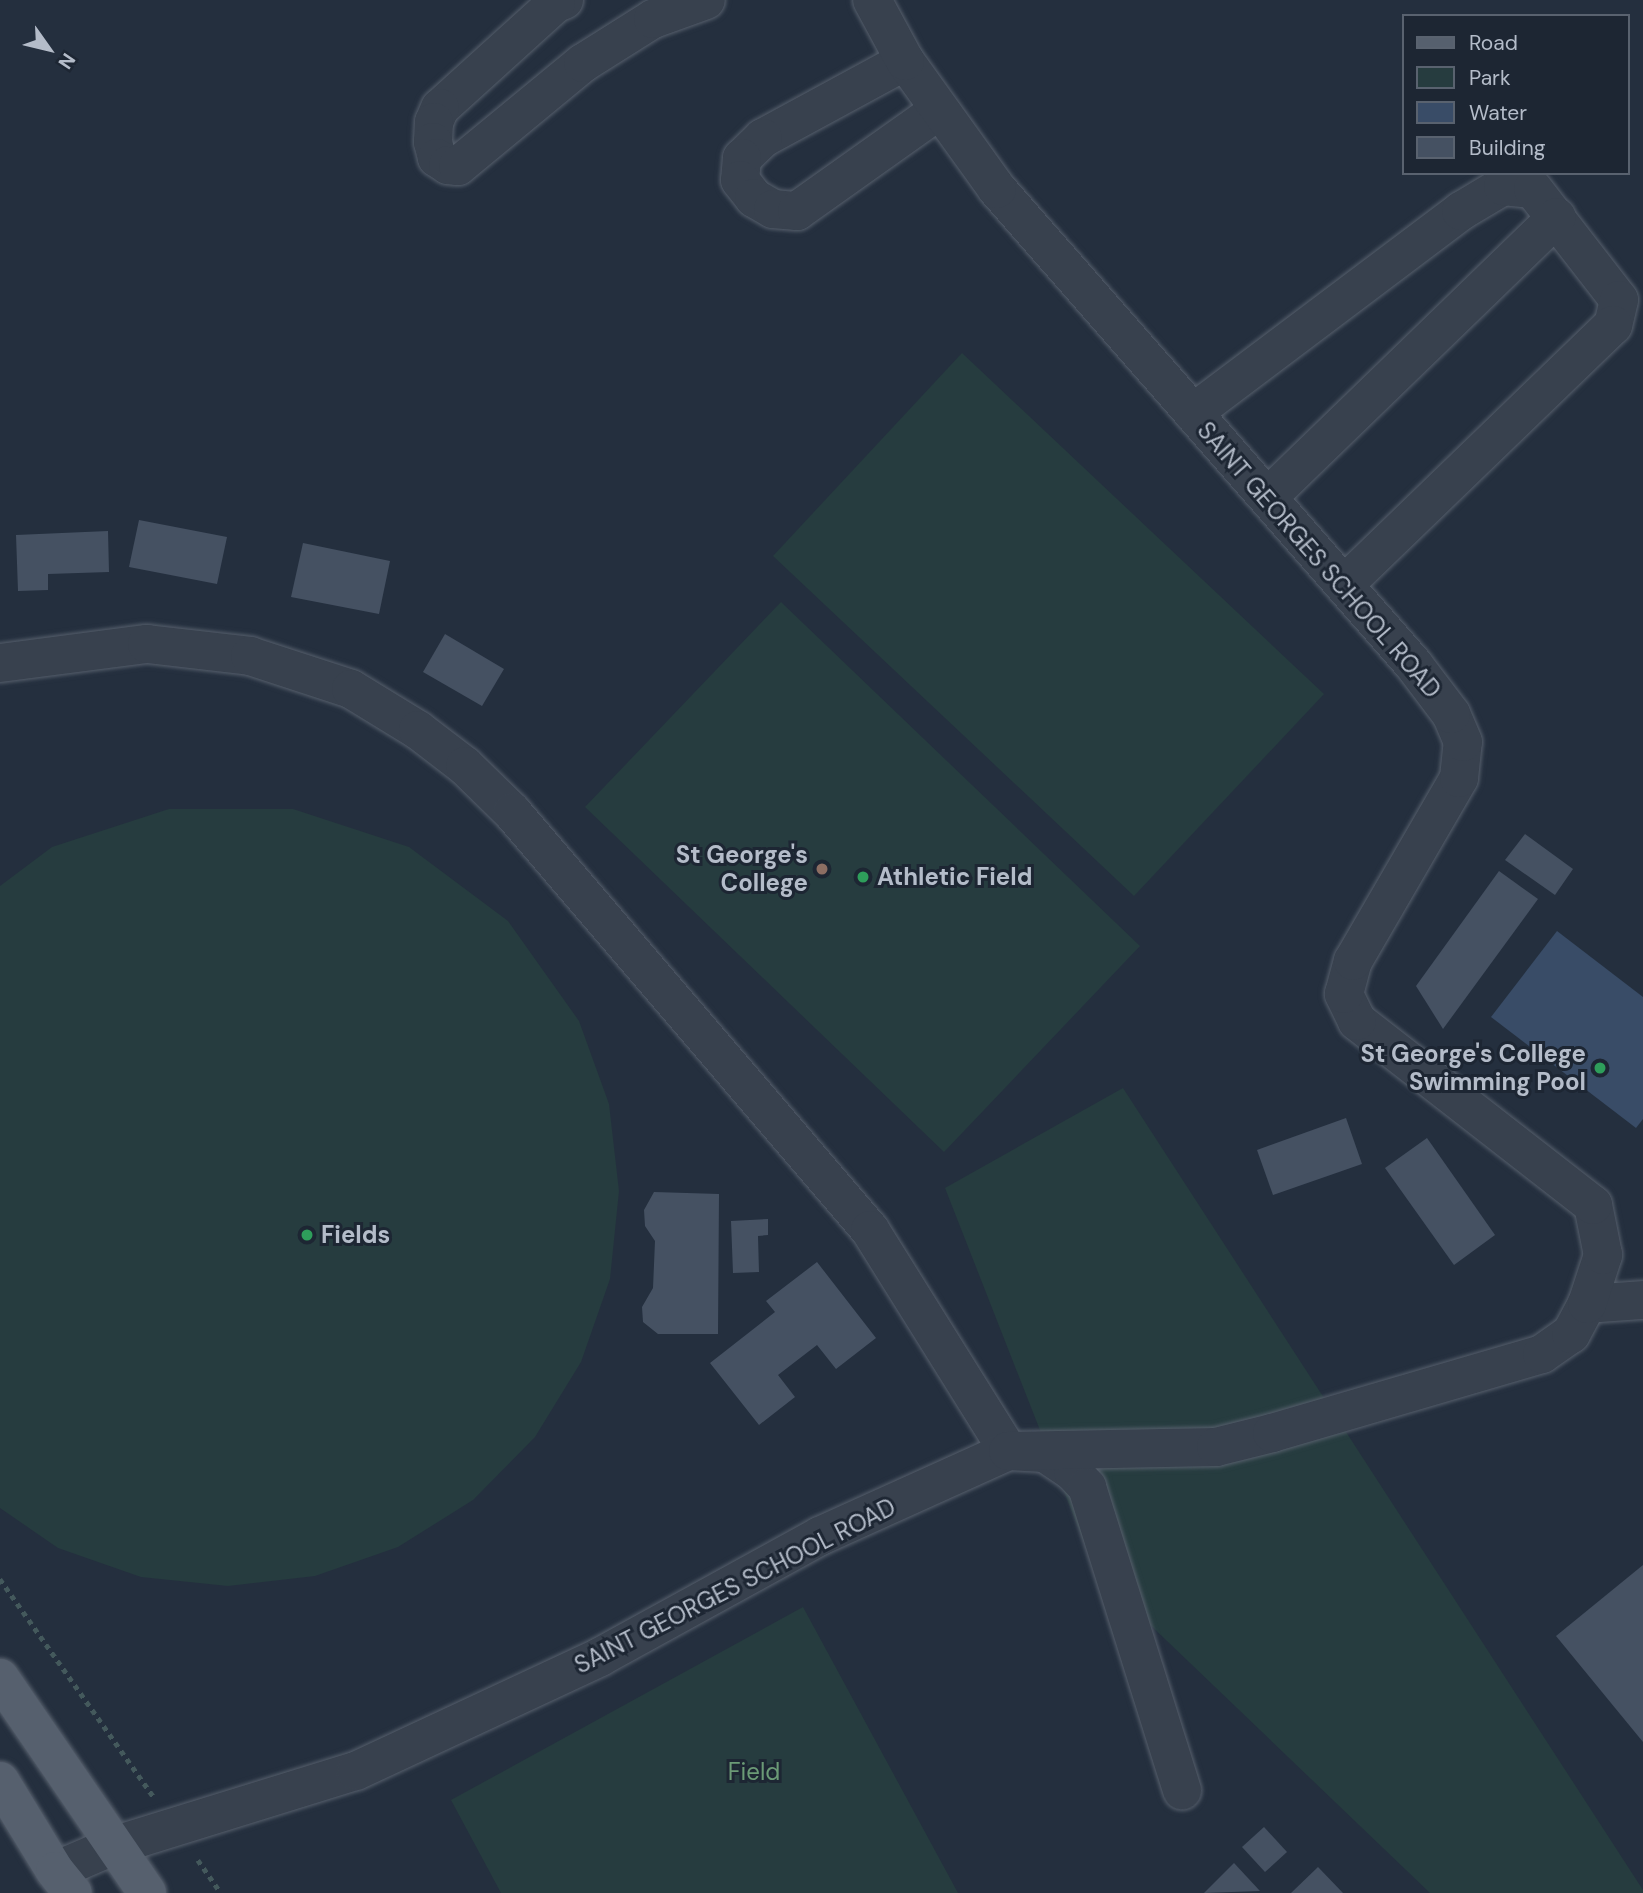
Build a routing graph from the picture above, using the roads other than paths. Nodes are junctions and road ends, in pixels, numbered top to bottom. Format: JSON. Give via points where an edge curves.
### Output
{"nodes":[{"id":1,"x":564,"y":0,"type":"edge"},
{"id":2,"x":706,"y":0,"type":"edge"},
{"id":3,"x":872,"y":0,"type":"edge"},
{"id":4,"x":905,"y":61,"type":"junction"},
{"id":5,"x":939,"y":110,"type":"junction"},
{"id":6,"x":1557,"y":217,"type":"junction"},
{"id":7,"x":1193,"y":413,"type":"junction"},
{"id":8,"x":1268,"y":497,"type":"junction"},
{"id":9,"x":1344,"y":585,"type":"junction"},
{"id":10,"x":0,"y":663,"type":"edge"},
{"id":11,"x":1643,"y":1300,"type":"edge"},
{"id":12,"x":1587,"y":1304,"type":"junction"},
{"id":13,"x":1008,"y":1451,"type":"junction"},
{"id":14,"x":0,"y":1678,"type":"edge"},
{"id":15,"x":0,"y":1782,"type":"edge"},
{"id":16,"x":1182,"y":1790,"type":"dead end"},
{"id":17,"x":113,"y":1846,"type":"junction"},
{"id":18,"x":64,"y":1882,"type":"edge"},
{"id":19,"x":147,"y":1893,"type":"edge"}],
"edges":[{"from":1,"to":2,"type":"lane","via":[[440,108],[434,122],[437,158],[458,166],[583,63],[653,19]]},
{"from":3,"to":4,"type":"lane","name":"SAINT GEORGES SCHOOL ROAD"},
{"from":4,"to":5,"type":"lane","name":"SAINT GEORGES SCHOOL ROAD"},
{"from":4,"to":5,"type":"lane","via":[[763,138],[742,158],[740,180],[754,198],[773,209],[797,211]]},
{"from":5,"to":7,"type":"lane","name":"SAINT GEORGES SCHOOL ROAD","via":[[997,189]]},
{"from":6,"to":7,"type":"lane","via":[[1533,189],[1503,186],[1461,211]]},
{"from":6,"to":8,"type":"lane"},
{"from":6,"to":9,"type":"lane","via":[[1619,300],[1613,325]]},
{"from":7,"to":8,"type":"lane","name":"SAINT GEORGES SCHOOL ROAD"},
{"from":8,"to":9,"type":"lane","name":"SAINT GEORGES SCHOOL ROAD"},
{"from":9,"to":12,"type":"lane","name":"SAINT GEORGES SCHOOL ROAD","via":[[1414,665],[1451,714],[1463,742],[1459,778],[1353,961],[1344,994],[1357,1021],[1594,1205],[1603,1255]]},
{"from":10,"to":13,"type":"lane","via":[[147,644],[250,656],[351,689],[418,730],[465,766],[512,812],[870,1230]]},
{"from":11,"to":12,"type":"lane"},
{"from":12,"to":13,"type":"lane","name":"SAINT GEORGES SCHOOL ROAD","via":[[1571,1334],[1542,1354],[1272,1433],[1216,1447]]},
{"from":13,"to":16,"type":"lane","via":[[1045,1453],[1087,1487]]},
{"from":13,"to":17,"type":"lane","name":"SAINT GEORGES SCHOOL ROAD","via":[[820,1536],[600,1657],[356,1771]]},
{"from":14,"to":17,"type":"main road"},
{"from":15,"to":18,"type":"main road"},
{"from":17,"to":18,"type":"lane","name":"SAINT GEORGES SCHOOL ROAD"},
{"from":17,"to":19,"type":"main road"}]}
